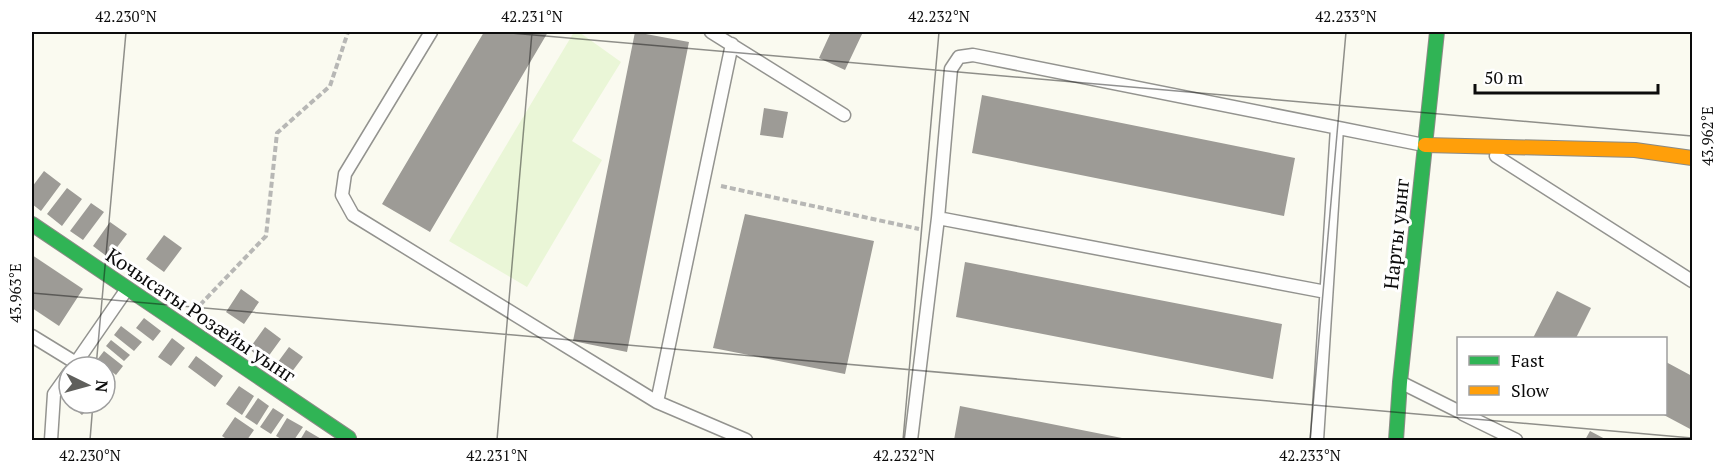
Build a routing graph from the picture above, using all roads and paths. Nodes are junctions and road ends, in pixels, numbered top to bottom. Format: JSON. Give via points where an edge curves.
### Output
{"nodes":[{"id":1,"x":348,"y":32,"type":"edge"},
{"id":2,"x":431,"y":32,"type":"edge"},
{"id":3,"x":711,"y":32,"type":"edge"},
{"id":4,"x":1437,"y":32,"type":"edge"},
{"id":5,"x":732,"y":44,"type":"junction"},
{"id":6,"x":844,"y":115,"type":"dead end"},
{"id":7,"x":1337,"y":128,"type":"junction"},
{"id":8,"x":1425,"y":145,"type":"junction"},
{"id":9,"x":1480,"y":146,"type":"junction"},
{"id":10,"x":1692,"y":158,"type":"edge"},
{"id":11,"x":702,"y":182,"type":"junction"},
{"id":12,"x":938,"y":218,"type":"junction"},
{"id":13,"x":32,"y":224,"type":"edge"},
{"id":14,"x":936,"y":233,"type":"junction"},
{"id":15,"x":1692,"y":281,"type":"edge"},
{"id":16,"x":128,"y":289,"type":"junction"},
{"id":17,"x":1326,"y":292,"type":"junction"},
{"id":18,"x":181,"y":325,"type":"junction"},
{"id":19,"x":32,"y":336,"type":"edge"},
{"id":20,"x":82,"y":355,"type":"edge"},
{"id":21,"x":57,"y":356,"type":"edge"},
{"id":22,"x":1400,"y":382,"type":"junction"},
{"id":23,"x":57,"y":390,"type":"edge"},
{"id":24,"x":657,"y":402,"type":"junction"},
{"id":25,"x":1457,"y":410,"type":"edge"},
{"id":26,"x":1464,"y":415,"type":"edge"},
{"id":27,"x":349,"y":440,"type":"edge"},
{"id":28,"x":51,"y":441,"type":"edge"},
{"id":29,"x":746,"y":441,"type":"edge"},
{"id":30,"x":911,"y":441,"type":"edge"},
{"id":31,"x":1317,"y":441,"type":"edge"},
{"id":32,"x":1396,"y":441,"type":"edge"},
{"id":33,"x":1516,"y":441,"type":"edge"}],
"edges":[{"from":1,"to":18,"type":"path","via":[[330,86],[277,133],[266,236]]},
{"from":2,"to":24,"type":"lane","via":[[345,174],[342,195],[353,215]]},
{"from":3,"to":5,"type":"lane"},
{"from":4,"to":8,"type":"street","name":"Нарты уынг"},
{"from":5,"to":6,"type":"lane"},
{"from":5,"to":11,"type":"lane"},
{"from":7,"to":8,"type":"lane"},
{"from":7,"to":12,"type":"lane","via":[[973,55],[959,57],[951,69]]},
{"from":7,"to":17,"type":"lane"},
{"from":8,"to":9,"type":"street"},
{"from":8,"to":22,"type":"street","name":"Нарты уынг"},
{"from":9,"to":10,"type":"street","via":[[1635,150]]},
{"from":9,"to":15,"type":"lane"},
{"from":11,"to":14,"type":"path"},
{"from":11,"to":24,"type":"lane"},
{"from":12,"to":14,"type":"lane"},
{"from":12,"to":17,"type":"lane"},
{"from":13,"to":16,"type":"street","name":"Кочысаты Розæйы уынг"},
{"from":14,"to":30,"type":"lane"},
{"from":16,"to":18,"type":"street","name":"Кочысаты Розæйы уынг"},
{"from":16,"to":20,"type":"lane"},
{"from":17,"to":31,"type":"lane"},
{"from":18,"to":27,"type":"street","name":"Кочысаты Розæйы уынг"},
{"from":19,"to":21,"type":"lane"},
{"from":22,"to":25,"type":"lane"},
{"from":22,"to":32,"type":"street","name":"Нарты уынг"},
{"from":23,"to":28,"type":"lane"},
{"from":24,"to":29,"type":"lane"},
{"from":26,"to":33,"type":"lane"}]}
